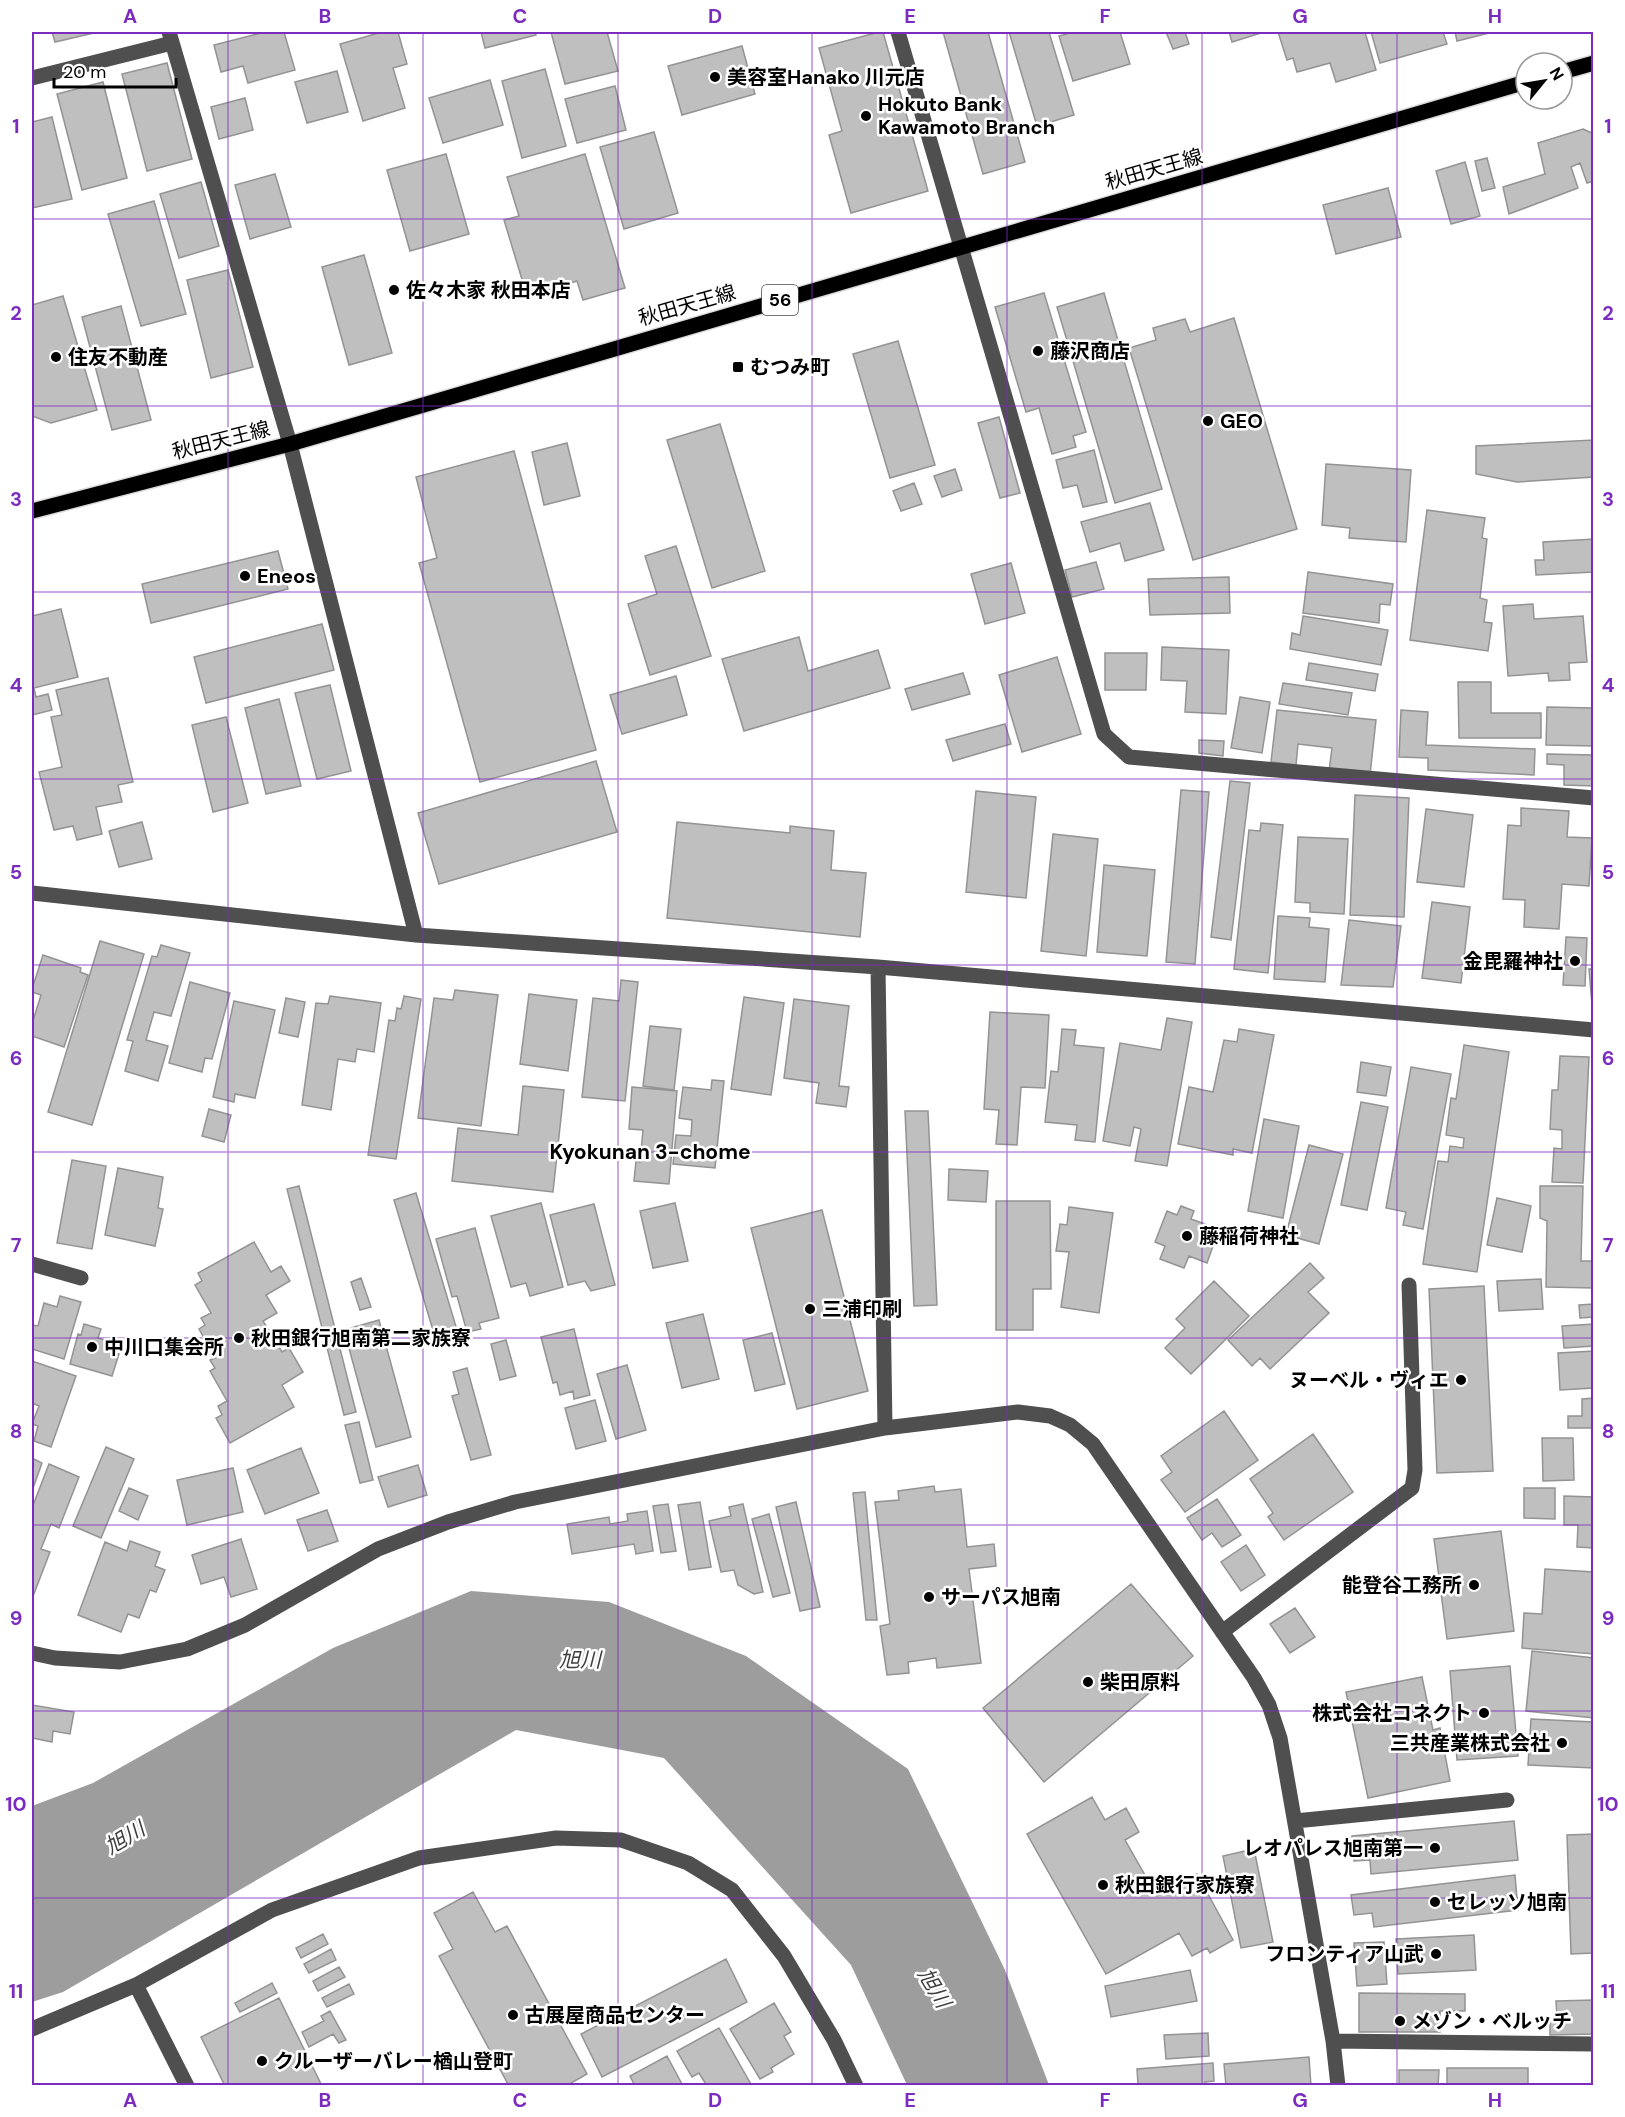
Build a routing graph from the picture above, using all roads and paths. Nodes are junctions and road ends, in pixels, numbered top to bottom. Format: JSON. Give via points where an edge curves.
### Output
{"nodes":[{"id":1,"x":898,"y":32,"type":"edge"},
{"id":2,"x":171,"y":37,"type":"edge"},
{"id":3,"x":1593,"y":63,"type":"edge"},
{"id":4,"x":1574,"y":69,"type":"edge"},
{"id":5,"x":32,"y":78,"type":"edge"},
{"id":6,"x":1514,"y":86,"type":"edge"},
{"id":7,"x":961,"y":247,"type":"junction"},
{"id":8,"x":290,"y":444,"type":"junction"},
{"id":9,"x":32,"y":511,"type":"edge"},
{"id":10,"x":1593,"y":798,"type":"edge"},
{"id":11,"x":32,"y":893,"type":"edge"},
{"id":12,"x":416,"y":935,"type":"junction"},
{"id":13,"x":878,"y":967,"type":"junction"},
{"id":14,"x":1593,"y":1030,"type":"edge"},
{"id":15,"x":32,"y":1264,"type":"edge"},
{"id":16,"x":81,"y":1278,"type":"dead end"},
{"id":17,"x":1409,"y":1285,"type":"dead end"},
{"id":18,"x":885,"y":1428,"type":"junction"},
{"id":19,"x":1222,"y":1632,"type":"junction"},
{"id":20,"x":32,"y":1653,"type":"edge"},
{"id":21,"x":1507,"y":1800,"type":"dead end"},
{"id":22,"x":1295,"y":1821,"type":"junction"},
{"id":23,"x":136,"y":1985,"type":"junction"},
{"id":24,"x":32,"y":2029,"type":"edge"},
{"id":25,"x":1333,"y":2041,"type":"junction"},
{"id":26,"x":1593,"y":2044,"type":"edge"},
{"id":27,"x":187,"y":2085,"type":"edge"},
{"id":28,"x":856,"y":2085,"type":"edge"},
{"id":29,"x":1338,"y":2085,"type":"edge"}],
"edges":[{"from":1,"to":7,"type":"street"},
{"from":2,"to":5,"type":"street"},
{"from":2,"to":8,"type":"street"},
{"from":3,"to":4,"type":"main road"},
{"from":6,"to":7,"type":"main road","name":"秋田天王線","number":"56"},
{"from":7,"to":8,"type":"main road","name":"秋田天王線","number":"56"},
{"from":7,"to":10,"type":"street","via":[[1104,734],[1129,758]]},
{"from":8,"to":9,"type":"main road","name":"秋田天王線","number":"56"},
{"from":8,"to":12,"type":"street"},
{"from":11,"to":12,"type":"street"},
{"from":12,"to":13,"type":"street"},
{"from":13,"to":14,"type":"street"},
{"from":13,"to":18,"type":"street"},
{"from":15,"to":16,"type":"street"},
{"from":17,"to":19,"type":"street","via":[[1415,1470],[1412,1488]]},
{"from":18,"to":19,"type":"street","via":[[1018,1412],[1050,1416],[1070,1425],[1093,1444]]},
{"from":18,"to":20,"type":"street","via":[[515,1502],[448,1522],[378,1549],[245,1625],[187,1649],[120,1662]]},
{"from":19,"to":22,"type":"street","via":[[1269,1705],[1280,1738]]},
{"from":21,"to":22,"type":"street"},
{"from":22,"to":25,"type":"street"},
{"from":23,"to":24,"type":"street"},
{"from":23,"to":27,"type":"street"},
{"from":23,"to":28,"type":"street","via":[[272,1910],[418,1858],[556,1838],[621,1840],[688,1863],[732,1890],[784,1956]]},
{"from":25,"to":26,"type":"street"},
{"from":25,"to":29,"type":"street"}]}
